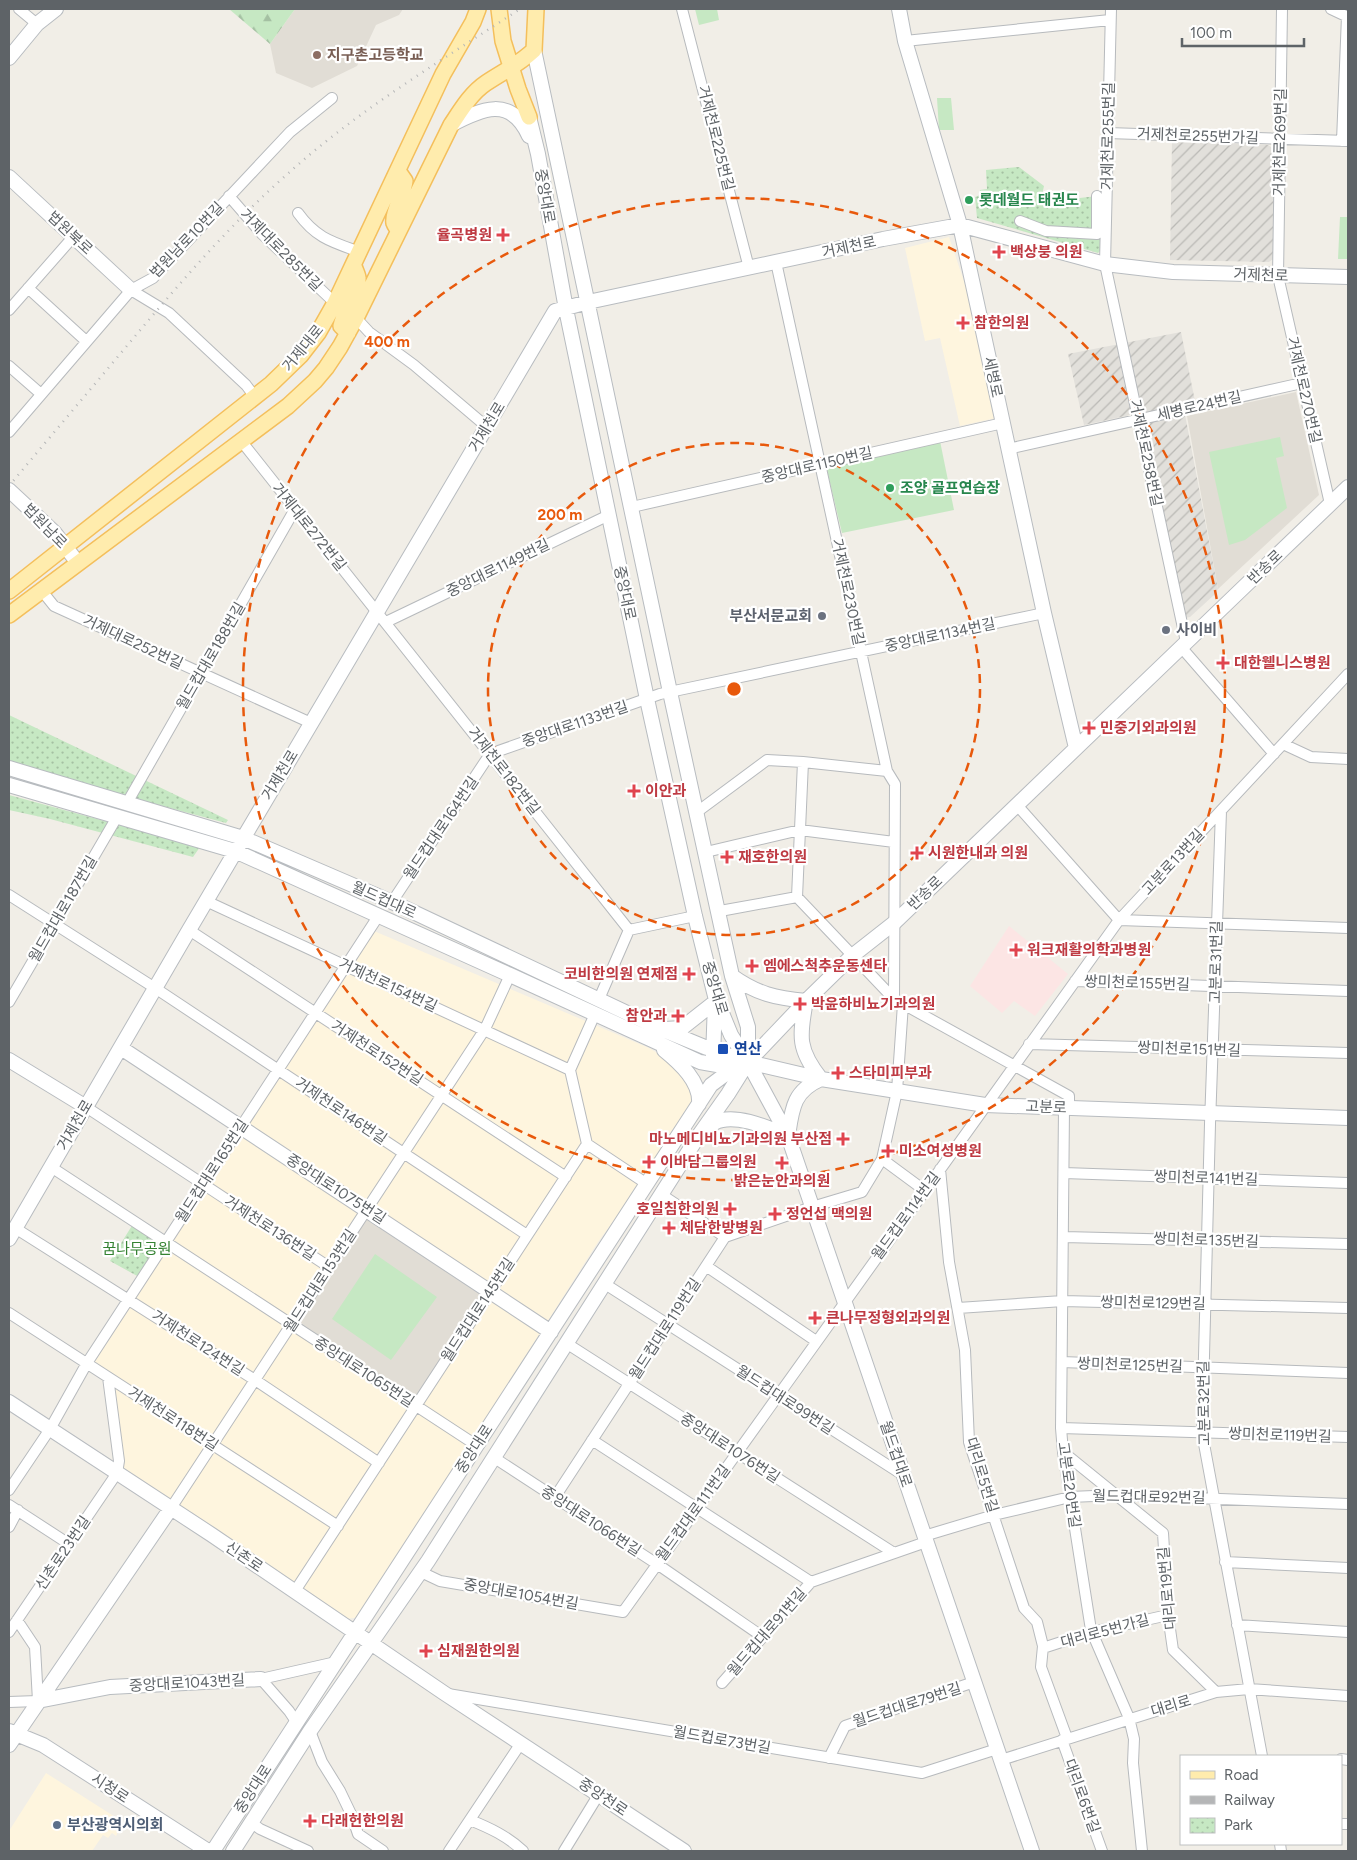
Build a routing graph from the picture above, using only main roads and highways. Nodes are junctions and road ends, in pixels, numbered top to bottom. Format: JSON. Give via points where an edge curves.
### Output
{"nodes":[{"id":1,"x":56,"y":9,"type":"edge"},
{"id":2,"x":478,"y":9,"type":"edge"},
{"id":3,"x":499,"y":9,"type":"edge"},
{"id":4,"x":536,"y":9,"type":"edge"},
{"id":5,"x":899,"y":9,"type":"edge"},
{"id":6,"x":534,"y":50,"type":"junction"},
{"id":7,"x":9,"y":58,"type":"edge"},
{"id":8,"x":512,"y":68,"type":"junction"},
{"id":9,"x":529,"y":117,"type":"joint"},
{"id":10,"x":450,"y":124,"type":"junction"},
{"id":11,"x":538,"y":154,"type":"junction"},
{"id":12,"x":398,"y":171,"type":"junction"},
{"id":13,"x":9,"y":177,"type":"edge"},
{"id":14,"x":960,"y":225,"type":"junction"},
{"id":15,"x":398,"y":230,"type":"junction"},
{"id":16,"x":354,"y":266,"type":"junction"},
{"id":17,"x":1348,"y":278,"type":"edge"},
{"id":18,"x":131,"y":290,"type":"road end"},
{"id":19,"x":588,"y":302,"type":"junction"},
{"id":20,"x":566,"y":308,"type":"junction"},
{"id":21,"x":348,"y":333,"type":"junction"},
{"id":22,"x":1348,"y":487,"type":"edge"},
{"id":23,"x":9,"y":490,"type":"edge"},
{"id":24,"x":65,"y":545,"type":"junction"},
{"id":25,"x":78,"y":563,"type":"junction"},
{"id":26,"x":9,"y":591,"type":"edge"},
{"id":27,"x":9,"y":615,"type":"edge"},
{"id":28,"x":1076,"y":748,"type":"junction"},
{"id":29,"x":9,"y":768,"type":"edge"},
{"id":30,"x":9,"y":784,"type":"edge"},
{"id":31,"x":243,"y":838,"type":"junction"},
{"id":32,"x":235,"y":852,"type":"junction"},
{"id":33,"x":732,"y":976,"type":"junction"},
{"id":34,"x":715,"y":999,"type":"junction"},
{"id":35,"x":806,"y":1001,"type":"junction"},
{"id":36,"x":661,"y":1029,"type":"junction"},
{"id":37,"x":648,"y":1038,"type":"junction"},
{"id":38,"x":120,"y":1048,"type":"junction"},
{"id":39,"x":713,"y":1057,"type":"junction"},
{"id":40,"x":9,"y":1060,"type":"edge"},
{"id":41,"x":748,"y":1062,"type":"junction"},
{"id":42,"x":822,"y":1079,"type":"junction"},
{"id":43,"x":711,"y":1085,"type":"junction"},
{"id":44,"x":700,"y":1104,"type":"junction"},
{"id":45,"x":86,"y":1107,"type":"junction"},
{"id":46,"x":1348,"y":1118,"type":"edge"},
{"id":47,"x":699,"y":1135,"type":"junction"},
{"id":48,"x":788,"y":1136,"type":"junction"},
{"id":49,"x":12,"y":1234,"type":"edge"},
{"id":50,"x":551,"y":1332,"type":"junction"},
{"id":51,"x":9,"y":1402,"type":"edge"},
{"id":52,"x":171,"y":1508,"type":"junction"},
{"id":53,"x":355,"y":1633,"type":"junction"},
{"id":54,"x":371,"y":1643,"type":"junction"},
{"id":55,"x":261,"y":1679,"type":"road end"},
{"id":56,"x":38,"y":1701,"type":"junction"},
{"id":57,"x":11,"y":1737,"type":"edge"},
{"id":58,"x":208,"y":1851,"type":"edge"},
{"id":59,"x":213,"y":1851,"type":"edge"},
{"id":60,"x":233,"y":1851,"type":"edge"},
{"id":61,"x":684,"y":1851,"type":"edge"},
{"id":62,"x":1032,"y":1851,"type":"edge"}],
"edges":[{"from":1,"to":7,"type":"main road","via":[[37,24]]},
{"from":2,"to":12,"type":"main road","name":"거제대로","via":[[443,74]]},
{"from":3,"to":8,"type":"main road","via":[[503,41]]},
{"from":4,"to":6,"type":"main road","name":"중앙대로"},
{"from":5,"to":14,"type":"main road","name":"세병로","via":[[905,41]]},
{"from":6,"to":8,"type":"main road","name":"거제대로"},
{"from":6,"to":19,"type":"main road","name":"중앙대로"},
{"from":8,"to":9,"type":"main road"},
{"from":8,"to":10,"type":"main road","name":"거제대로","via":[[484,84]]},
{"from":9,"to":11,"type":"main road","name":"중앙대로"},
{"from":10,"to":11,"type":"main road","via":[[488,108],[510,113],[519,119]]},
{"from":10,"to":15,"type":"main road","name":"거제대로"},
{"from":11,"to":20,"type":"main road","name":"중앙대로"},
{"from":12,"to":15,"type":"main road","via":[[405,182],[394,215]]},
{"from":12,"to":16,"type":"main road","name":"거제대로"},
{"from":13,"to":18,"type":"main road","name":"법원북로"},
{"from":14,"to":17,"type":"main road","name":"거제천로","via":[[1105,264],[1173,272]]},
{"from":14,"to":19,"type":"main road","name":"거제천로"},
{"from":14,"to":28,"type":"main road","name":"세병로"},
{"from":15,"to":21,"type":"main road","name":"거제대로"},
{"from":16,"to":21,"type":"main road","via":[[358,278],[356,288],[341,326]]},
{"from":16,"to":24,"type":"main road","name":"거제대로","via":[[318,333],[301,355],[255,397]]},
{"from":19,"to":20,"type":"main road","name":"거제천로"},
{"from":19,"to":33,"type":"main road","name":"중앙대로","via":[[632,507],[665,693],[697,812]]},
{"from":20,"to":31,"type":"main road","name":"거제천로","via":[[555,311],[486,427],[382,617],[311,723]]},
{"from":20,"to":34,"type":"main road","name":"중앙대로","via":[[647,699]]},
{"from":21,"to":25,"type":"main road","name":"거제대로","via":[[326,368],[288,406]]},
{"from":22,"to":28,"type":"main road","name":"반송로"},
{"from":23,"to":24,"type":"main road","name":"법원남로"},
{"from":24,"to":25,"type":"main road","name":"법원남로"},
{"from":24,"to":26,"type":"main road","name":"거제대로"},
{"from":25,"to":27,"type":"main road","name":"거제대로"},
{"from":28,"to":35,"type":"main road","name":"반송로","via":[[894,922],[852,956]]},
{"from":29,"to":31,"type":"main road","name":"월드컵대로"},
{"from":30,"to":32,"type":"main road","name":"월드컵대로"},
{"from":31,"to":32,"type":"main road","name":"거제천로"},
{"from":31,"to":36,"type":"main road","name":"월드컵대로","via":[[392,902]]},
{"from":32,"to":37,"type":"main road","name":"월드컵대로"},
{"from":32,"to":38,"type":"main road","name":"거제천로"},
{"from":33,"to":35,"type":"main road","via":[[762,994]]},
{"from":33,"to":41,"type":"main road","name":"중앙대로","via":[[748,1027]]},
{"from":34,"to":36,"type":"main road","via":[[682,1028]]},
{"from":34,"to":39,"type":"main road"},
{"from":34,"to":41,"type":"main road","name":"중앙대로","via":[[731,1035]]},
{"from":35,"to":41,"type":"main road","name":"반송로"},
{"from":35,"to":42,"type":"main road","via":[[800,1030],[803,1051]]},
{"from":36,"to":39,"type":"main road","name":"월드컵대로"},
{"from":37,"to":39,"type":"main road","name":"월드컵대로","via":[[700,1062]]},
{"from":37,"to":44,"type":"main road","via":[[683,1067],[697,1089]]},
{"from":38,"to":45,"type":"main road","name":"거제천로"},
{"from":38,"to":50,"type":"main road","name":"중앙대로1075번길"},
{"from":39,"to":41,"type":"main road","name":"월드컵대로"},
{"from":39,"to":43,"type":"main road"},
{"from":40,"to":45,"type":"main road"},
{"from":41,"to":42,"type":"main road","name":"고분로"},
{"from":41,"to":43,"type":"main road","name":"중앙대로"},
{"from":41,"to":47,"type":"main road","name":"중앙대로"},
{"from":41,"to":48,"type":"main road","name":"월드컵대로"},
{"from":42,"to":46,"type":"main road","name":"고분로","via":[[985,1105]]},
{"from":42,"to":48,"type":"main road","via":[[809,1084],[800,1093],[792,1108]]},
{"from":43,"to":44,"type":"main road","name":"중앙대로"},
{"from":44,"to":50,"type":"main road","name":"중앙대로"},
{"from":45,"to":49,"type":"main road","name":"거제천로"},
{"from":47,"to":48,"type":"main road","via":[[716,1122],[733,1120],[753,1122]]},
{"from":47,"to":54,"type":"main road","name":"중앙대로","via":[[420,1572]]},
{"from":48,"to":62,"type":"main road","name":"월드컵대로"},
{"from":50,"to":53,"type":"main road","name":"중앙대로"},
{"from":51,"to":52,"type":"main road","name":"신촌로"},
{"from":52,"to":53,"type":"main road","name":"신촌로"},
{"from":52,"to":56,"type":"main road"},
{"from":53,"to":54,"type":"main road","name":"신촌로"},
{"from":53,"to":59,"type":"main road","name":"중앙대로"},
{"from":54,"to":60,"type":"main road","name":"중앙대로"},
{"from":54,"to":61,"type":"main road","name":"중앙천로"},
{"from":55,"to":56,"type":"main road","name":"중앙대로1043번길","via":[[110,1687]]},
{"from":56,"to":57,"type":"main road"},
{"from":57,"to":58,"type":"main road","name":"시청로","via":[[43,1746]]}]}
